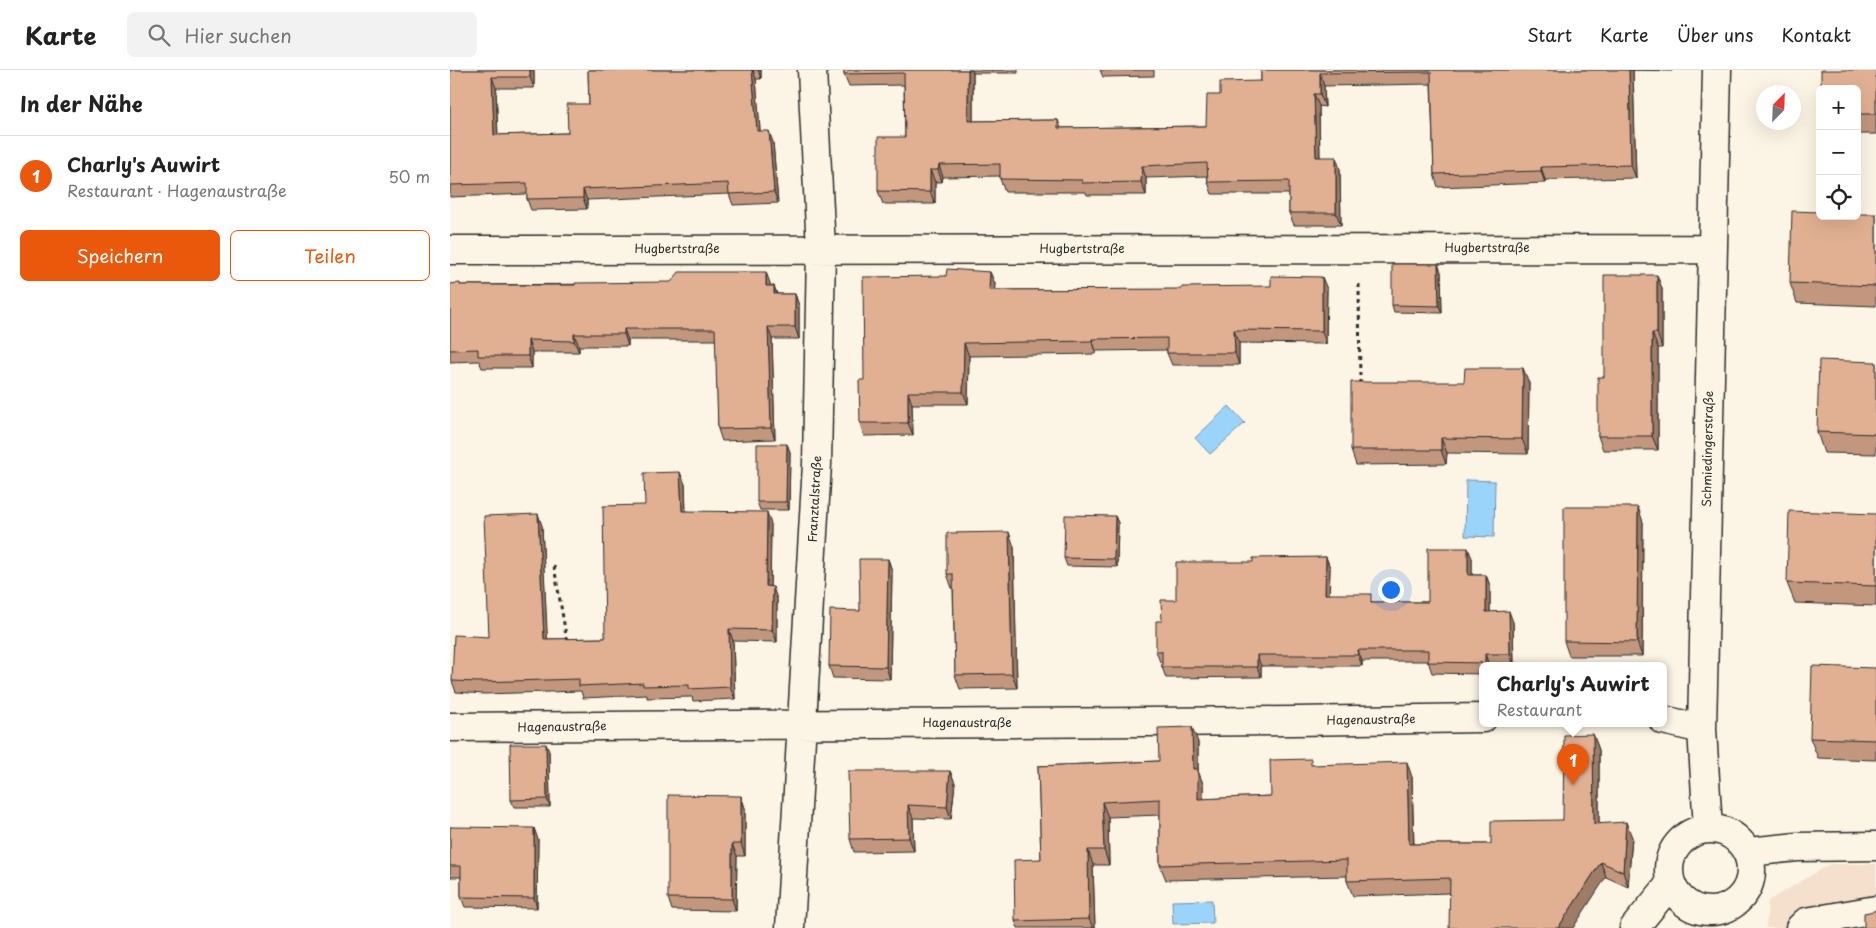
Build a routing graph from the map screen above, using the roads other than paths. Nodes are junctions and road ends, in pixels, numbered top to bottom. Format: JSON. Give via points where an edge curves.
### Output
{"nodes":[{"id":1,"x":812,"y":70,"type":"edge"},
{"id":2,"x":1717,"y":70,"type":"edge"},
{"id":3,"x":1713,"y":248,"type":"junction"},
{"id":4,"x":821,"y":249,"type":"junction"},
{"id":5,"x":450,"y":250,"type":"edge"},
{"id":6,"x":1479,"y":718,"type":"edge"},
{"id":7,"x":1667,"y":721,"type":"edge"},
{"id":8,"x":802,"y":724,"type":"junction"},
{"id":9,"x":450,"y":727,"type":"edge"},
{"id":10,"x":1702,"y":729,"type":"junction"},
{"id":11,"x":1708,"y":829,"type":"junction"},
{"id":12,"x":1876,"y":846,"type":"edge"},
{"id":13,"x":1748,"y":852,"type":"junction"},
{"id":14,"x":1671,"y":883,"type":"junction"},
{"id":15,"x":1876,"y":910,"type":"edge"},
{"id":16,"x":1731,"y":917,"type":"edge"},
{"id":17,"x":790,"y":928,"type":"edge"},
{"id":18,"x":1634,"y":928,"type":"edge"},
{"id":19,"x":1800,"y":928,"type":"edge"}],
"edges":[{"from":1,"to":4,"type":"street","name":"Franztalstraße"},
{"from":2,"to":3,"type":"street","name":"Schmiedingerstraße"},
{"from":3,"to":4,"type":"street","name":"Hugbertstraße"},
{"from":3,"to":10,"type":"street","name":"Schmiedingerstraße"},
{"from":4,"to":5,"type":"street","name":"Hugbertstraße"},
{"from":4,"to":8,"type":"street","name":"Franztalstraße","via":[[817,464]]},
{"from":6,"to":8,"type":"street","name":"Hagenaustraße"},
{"from":7,"to":10,"type":"street"},
{"from":8,"to":9,"type":"street","name":"Hagenaustraße"},
{"from":8,"to":17,"type":"street","name":"Franztalstraße"},
{"from":10,"to":11,"type":"street","name":"Schmiedingerstraße"},
{"from":11,"to":13,"type":"street","via":[[1732,834]]},
{"from":11,"to":14,"type":"street","via":[[1696,831],[1676,846],[1669,870]]},
{"from":12,"to":13,"type":"street","via":[[1797,847]]},
{"from":13,"to":16,"type":"street","via":[[1752,864],[1748,888]]},
{"from":14,"to":16,"type":"street","via":[[1685,903],[1696,909],[1720,910]]},
{"from":14,"to":18,"type":"street"},
{"from":15,"to":19,"type":"street","via":[[1806,922]]}]}
